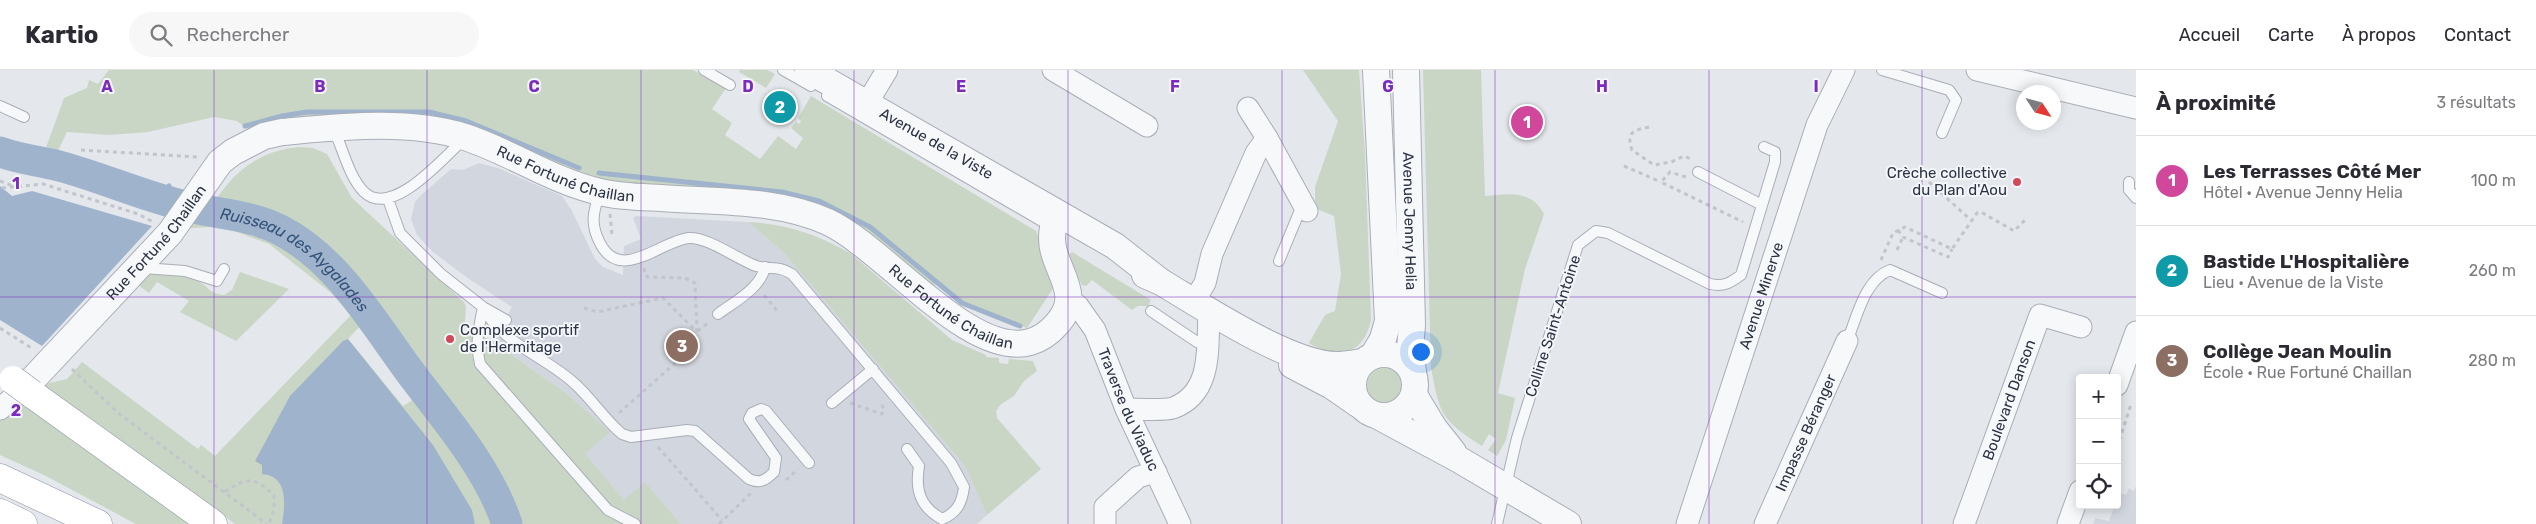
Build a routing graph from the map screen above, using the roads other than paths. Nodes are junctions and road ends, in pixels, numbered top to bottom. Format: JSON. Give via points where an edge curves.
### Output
{"nodes":[{"id":1,"x":704,"y":70,"type":"edge"},
{"id":2,"x":784,"y":70,"type":"edge"},
{"id":3,"x":808,"y":70,"type":"edge"},
{"id":4,"x":887,"y":70,"type":"edge"},
{"id":5,"x":1053,"y":70,"type":"edge"},
{"id":6,"x":1376,"y":70,"type":"edge"},
{"id":7,"x":1406,"y":70,"type":"edge"},
{"id":8,"x":1844,"y":70,"type":"edge"},
{"id":9,"x":1882,"y":70,"type":"edge"},
{"id":10,"x":1991,"y":72,"type":"edge"},
{"id":11,"x":730,"y":85,"type":"dead end"},
{"id":12,"x":2135,"y":103,"type":"edge"},
{"id":13,"x":866,"y":104,"type":"junction"},
{"id":14,"x":0,"y":106,"type":"edge"},
{"id":15,"x":1248,"y":108,"type":"dead end"},
{"id":16,"x":24,"y":117,"type":"dead end"},
{"id":17,"x":1147,"y":126,"type":"dead end"},
{"id":18,"x":333,"y":129,"type":"junction"},
{"id":19,"x":1942,"y":132,"type":"dead end"},
{"id":20,"x":466,"y":137,"type":"junction"},
{"id":21,"x":1267,"y":138,"type":"junction"},
{"id":22,"x":1764,"y":147,"type":"dead end"},
{"id":23,"x":1698,"y":172,"type":"road end"},
{"id":24,"x":2129,"y":182,"type":"dead end"},
{"id":25,"x":1029,"y":196,"type":"junction"},
{"id":26,"x":2136,"y":198,"type":"edge"},
{"id":27,"x":388,"y":199,"type":"junction"},
{"id":28,"x":605,"y":202,"type":"junction"},
{"id":29,"x":1762,"y":205,"type":"junction"},
{"id":30,"x":1305,"y":206,"type":"joint"},
{"id":31,"x":1053,"y":228,"type":"junction"},
{"id":32,"x":1086,"y":229,"type":"junction"},
{"id":33,"x":1279,"y":261,"type":"dead end"},
{"id":34,"x":765,"y":267,"type":"junction"},
{"id":35,"x":139,"y":268,"type":"junction"},
{"id":36,"x":224,"y":269,"type":"dead end"},
{"id":37,"x":1161,"y":282,"type":"junction"},
{"id":38,"x":1942,"y":293,"type":"dead end"},
{"id":39,"x":1070,"y":301,"type":"junction"},
{"id":40,"x":1202,"y":306,"type":"junction"},
{"id":41,"x":483,"y":307,"type":"junction"},
{"id":42,"x":1151,"y":311,"type":"dead end"},
{"id":43,"x":718,"y":314,"type":"dead end"},
{"id":44,"x":506,"y":320,"type":"dead end"},
{"id":45,"x":2080,"y":327,"type":"dead end"},
{"id":46,"x":2136,"y":332,"type":"edge"},
{"id":47,"x":1256,"y":337,"type":"junction"},
{"id":48,"x":1846,"y":341,"type":"joint"},
{"id":49,"x":1207,"y":344,"type":"junction"},
{"id":50,"x":1368,"y":359,"type":"junction"},
{"id":51,"x":873,"y":370,"type":"junction"},
{"id":52,"x":2121,"y":374,"type":"edge"},
{"id":53,"x":1413,"y":383,"type":"junction"},
{"id":54,"x":16,"y":388,"type":"edge"},
{"id":55,"x":835,"y":401,"type":"road end"},
{"id":56,"x":1126,"y":409,"type":"junction"},
{"id":57,"x":1368,"y":410,"type":"junction"},
{"id":58,"x":907,"y":449,"type":"dead end"},
{"id":59,"x":1458,"y":459,"type":"junction"},
{"id":60,"x":809,"y":463,"type":"dead end"},
{"id":61,"x":1156,"y":472,"type":"junction"},
{"id":62,"x":0,"y":478,"type":"edge"},
{"id":63,"x":1504,"y":486,"type":"junction"},
{"id":64,"x":2076,"y":502,"type":"edge"},
{"id":65,"x":0,"y":513,"type":"edge"},
{"id":66,"x":22,"y":524,"type":"edge"},
{"id":67,"x":98,"y":524,"type":"edge"},
{"id":68,"x":213,"y":524,"type":"edge"},
{"id":69,"x":635,"y":524,"type":"edge"},
{"id":70,"x":1105,"y":524,"type":"edge"},
{"id":71,"x":1180,"y":524,"type":"edge"},
{"id":72,"x":1497,"y":524,"type":"edge"},
{"id":73,"x":1568,"y":524,"type":"edge"},
{"id":74,"x":1687,"y":524,"type":"edge"},
{"id":75,"x":1765,"y":524,"type":"edge"},
{"id":76,"x":1964,"y":524,"type":"edge"},
{"id":77,"x":2068,"y":524,"type":"edge"}],
"edges":[{"from":1,"to":11,"type":"lane"},
{"from":2,"to":31,"type":"lane"},
{"from":3,"to":13,"type":"street","name":"Avenue de la Viste"},
{"from":4,"to":13,"type":"street"},
{"from":5,"to":17,"type":"street"},
{"from":6,"to":50,"type":"street","name":"Avenue Jenny Helia","via":[[1388,321],[1383,339]]},
{"from":7,"to":53,"type":"street","name":"Avenue Jenny Helia"},
{"from":8,"to":74,"type":"street","name":"Avenue Minerve","via":[[1817,125]]},
{"from":9,"to":19,"type":"lane","via":[[1954,94],[1956,100]]},
{"from":10,"to":12,"type":"street"},
{"from":13,"to":25,"type":"street","name":"Avenue de la Viste"},
{"from":14,"to":16,"type":"lane"},
{"from":15,"to":21,"type":"street"},
{"from":18,"to":20,"type":"street","name":"Rue Fortuné Chaillan","via":[[422,128]]},
{"from":18,"to":27,"type":"lane","via":[[364,191],[372,198]]},
{"from":18,"to":35,"type":"street","name":"Rue Fortuné Chaillan","via":[[264,136],[233,152],[220,162],[183,215]]},
{"from":20,"to":27,"type":"lane","via":[[403,193]]},
{"from":20,"to":28,"type":"street","name":"Rue Fortuné Chaillan"},
{"from":21,"to":30,"type":"street"},
{"from":21,"to":40,"type":"street","via":[[1256,153],[1212,254]]},
{"from":22,"to":29,"type":"lane","name":"Colline Saint-Antoine","via":[[1775,152],[1775,162]]},
{"from":23,"to":29,"type":"lane"},
{"from":24,"to":26,"type":"lane","via":[[2129,190]]},
{"from":25,"to":31,"type":"street","name":"Avenue de la Viste"},
{"from":25,"to":32,"type":"street"},
{"from":27,"to":41,"type":"lane","via":[[400,233],[441,274]]},
{"from":28,"to":34,"type":"lane","via":[[592,219],[593,230],[612,257],[637,259],[689,238]]},
{"from":28,"to":39,"type":"street","name":"Rue Fortuné Chaillan","via":[[630,197],[766,205],[806,214],[861,242],[965,327],[1000,342],[1015,344],[1041,338],[1061,320]]},
{"from":29,"to":63,"type":"lane","name":"Colline Saint-Antoine","via":[[1741,275],[1720,286],[1608,233],[1596,230],[1578,245]]},
{"from":30,"to":33,"type":"lane"},
{"from":31,"to":32,"type":"street","via":[[1067,224]]},
{"from":31,"to":37,"type":"street","via":[[1108,259]]},
{"from":31,"to":39,"type":"street","via":[[1051,248]]},
{"from":32,"to":37,"type":"street","via":[[1115,246]]},
{"from":34,"to":43,"type":"lane","via":[[764,277]]},
{"from":34,"to":51,"type":"lane","via":[[782,268],[792,274]]},
{"from":35,"to":36,"type":"lane","via":[[185,272],[217,281]]},
{"from":35,"to":54,"type":"street","name":"Rue Fortuné Chaillan"},
{"from":37,"to":40,"type":"street"},
{"from":38,"to":48,"type":"lane","via":[[1890,270],[1880,274],[1872,282]]},
{"from":39,"to":56,"type":"street","name":"Traverse du Viaduc","via":[[1078,306],[1095,330]]},
{"from":40,"to":47,"type":"street"},
{"from":40,"to":49,"type":"street"},
{"from":41,"to":44,"type":"lane"},
{"from":41,"to":60,"type":"lane","via":[[500,330],[575,384],[622,434],[631,437],[694,431],[749,478],[763,481],[774,472],[776,458],[750,419],[752,413],[761,409]]},
{"from":41,"to":69,"type":"lane","via":[[476,350],[480,364],[608,510]]},
{"from":42,"to":49,"type":"lane","via":[[1197,342]]},
{"from":45,"to":76,"type":"street","name":"Boulevard Danson","via":[[2040,315]]},
{"from":46,"to":52,"type":"street"},
{"from":47,"to":50,"type":"street","via":[[1318,362],[1336,365]]},
{"from":47,"to":57,"type":"street","via":[[1285,362],[1332,386]]},
{"from":48,"to":75,"type":"street","name":"Impasse Béranger"},
{"from":49,"to":56,"type":"street","via":[[1206,372],[1197,392],[1173,408]]},
{"from":50,"to":53,"type":"street","via":[[1385,354],[1396,356],[1406,362]]},
{"from":50,"to":57,"type":"street","via":[[1356,371],[1353,382],[1353,394]]},
{"from":51,"to":55,"type":"lane"},
{"from":51,"to":58,"type":"lane","via":[[960,477],[963,496],[952,514],[942,518],[923,504],[918,491],[919,466]]},
{"from":53,"to":57,"type":"street","via":[[1409,405],[1400,413],[1389,416]]},
{"from":53,"to":59,"type":"street","via":[[1434,428]]},
{"from":54,"to":68,"type":"highway"},
{"from":56,"to":61,"type":"street","name":"Traverse du Viaduc"},
{"from":57,"to":59,"type":"street"},
{"from":59,"to":63,"type":"street"},
{"from":61,"to":70,"type":"street","via":[[1138,477],[1105,507]]},
{"from":61,"to":71,"type":"street","name":"Traverse du Viaduc"},
{"from":62,"to":67,"type":"highway"},
{"from":63,"to":72,"type":"lane"},
{"from":63,"to":73,"type":"street"},
{"from":64,"to":77,"type":"street"},
{"from":65,"to":66,"type":"highway"}]}
